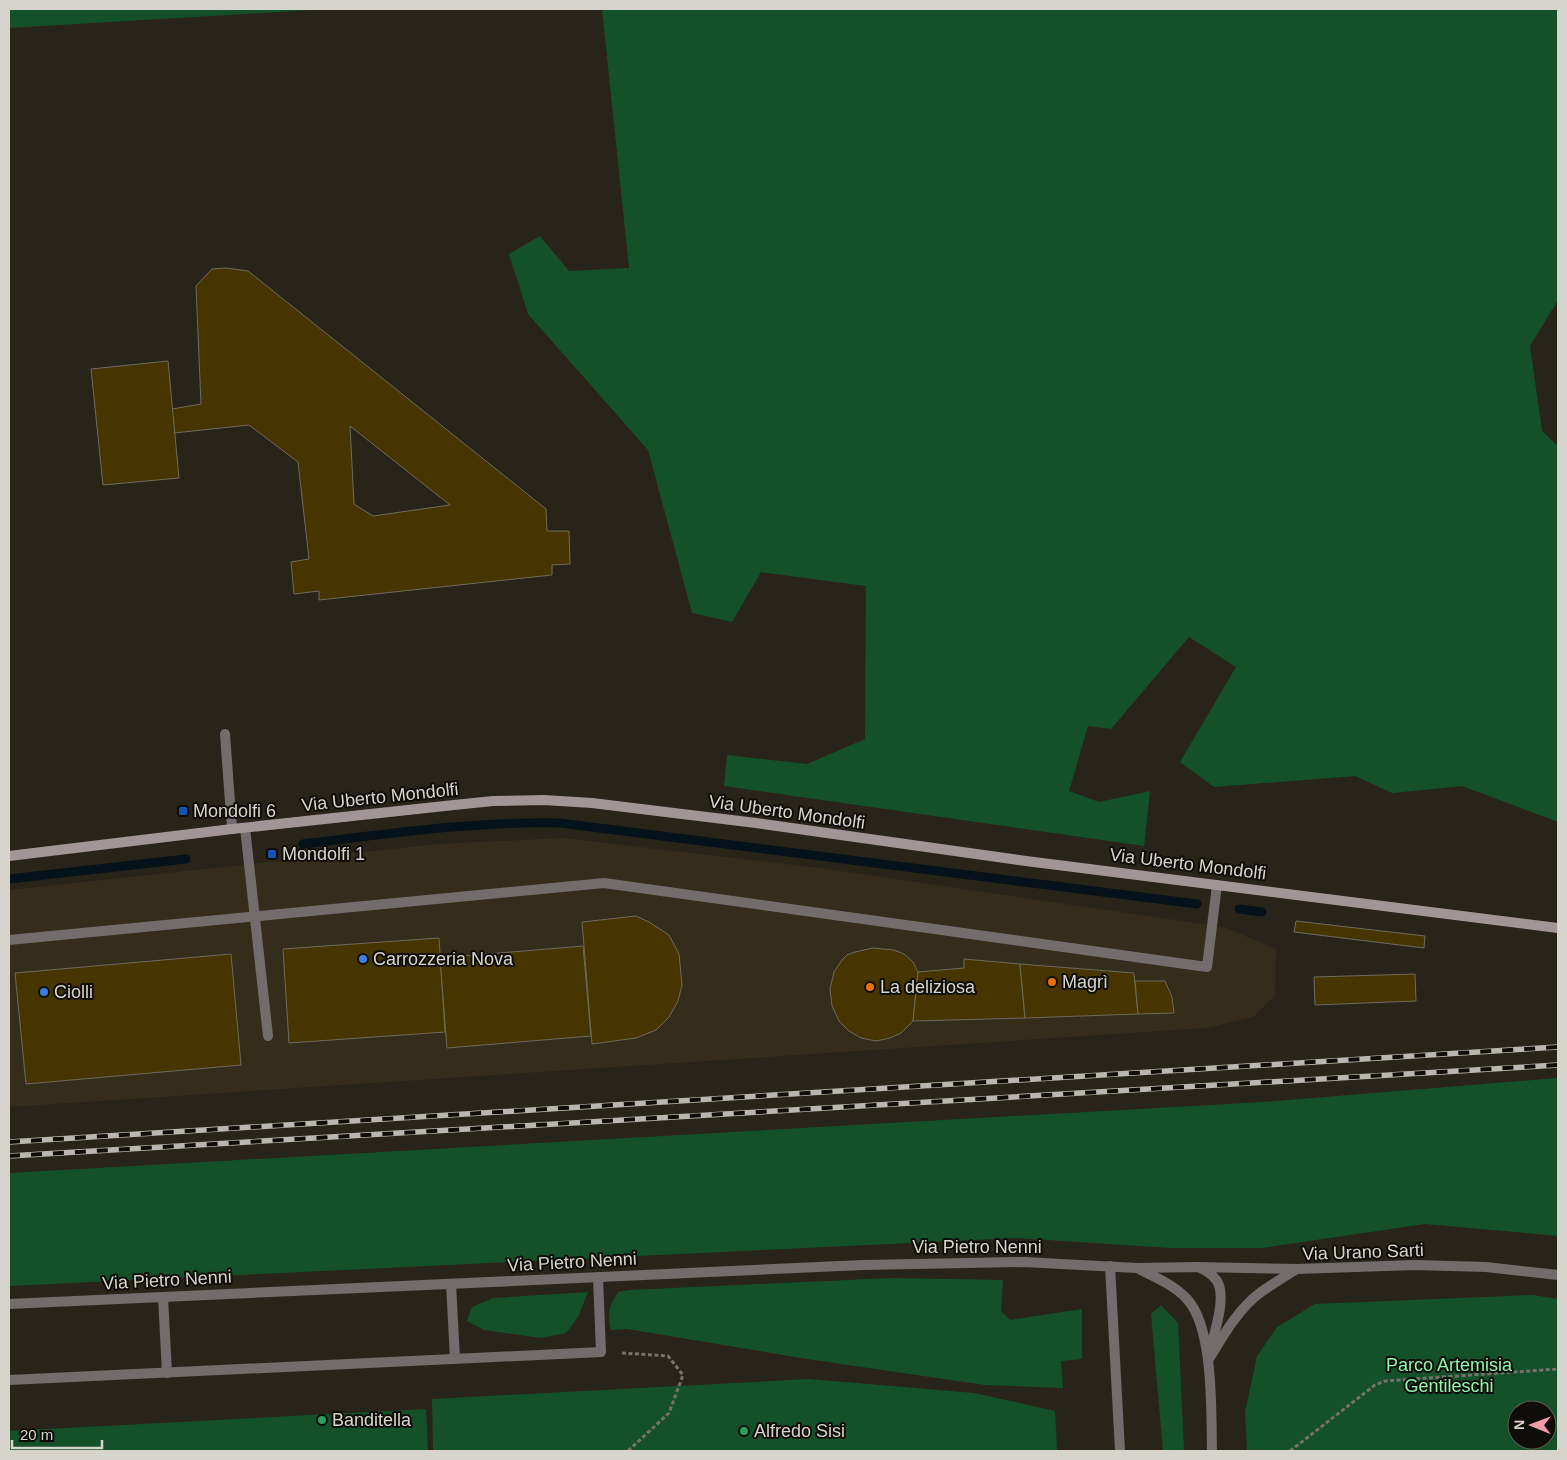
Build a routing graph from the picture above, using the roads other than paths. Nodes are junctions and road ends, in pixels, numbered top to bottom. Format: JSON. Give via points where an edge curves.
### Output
{"nodes":[{"id":1,"x":225,"y":734,"type":"dead end"},
{"id":2,"x":245,"y":828,"type":"junction"},
{"id":3,"x":232,"y":829,"type":"junction"},
{"id":4,"x":9,"y":856,"type":"edge"},
{"id":5,"x":1217,"y":884,"type":"junction"},
{"id":6,"x":255,"y":917,"type":"junction"},
{"id":7,"x":1558,"y":928,"type":"edge"},
{"id":8,"x":9,"y":940,"type":"edge"},
{"id":9,"x":268,"y":1036,"type":"dead end"},
{"id":10,"x":1110,"y":1266,"type":"junction"},
{"id":11,"x":1196,"y":1267,"type":"junction"},
{"id":12,"x":1137,"y":1268,"type":"junction"},
{"id":13,"x":1297,"y":1269,"type":"junction"},
{"id":14,"x":1558,"y":1275,"type":"edge"},
{"id":15,"x":598,"y":1277,"type":"junction"},
{"id":16,"x":451,"y":1284,"type":"junction"},
{"id":17,"x":163,"y":1297,"type":"junction"},
{"id":18,"x":9,"y":1304,"type":"edge"},
{"id":19,"x":455,"y":1359,"type":"junction"},
{"id":20,"x":1209,"y":1359,"type":"junction"},
{"id":21,"x":166,"y":1373,"type":"junction"},
{"id":22,"x":9,"y":1380,"type":"edge"},
{"id":23,"x":1120,"y":1451,"type":"edge"},
{"id":24,"x":1212,"y":1451,"type":"edge"}],
"edges":[{"from":1,"to":3,"type":"street"},
{"from":2,"to":3,"type":"main road","name":"Via Uberto Mondolfi"},
{"from":2,"to":5,"type":"main road","name":"Via Uberto Mondolfi","via":[[493,801],[544,800],[756,823],[1016,860]]},
{"from":2,"to":6,"type":"street"},
{"from":3,"to":4,"type":"main road","name":"Via Uberto Mondolfi"},
{"from":5,"to":6,"type":"street","via":[[1206,967],[604,883]]},
{"from":5,"to":7,"type":"main road","name":"Via Uberto Mondolfi"},
{"from":6,"to":8,"type":"street"},
{"from":6,"to":9,"type":"street"},
{"from":10,"to":12,"type":"street","name":"Via Pietro Nenni"},
{"from":10,"to":15,"type":"street","name":"Via Pietro Nenni","via":[[1024,1262],[863,1265]]},
{"from":10,"to":23,"type":"street"},
{"from":11,"to":12,"type":"street","name":"Via Pietro Nenni"},
{"from":11,"to":13,"type":"street","name":"Via Pietro Nenni"},
{"from":11,"to":20,"type":"street","via":[[1213,1276],[1221,1293]]},
{"from":12,"to":20,"type":"street","name":"Via Pietro Nenni","via":[[1176,1290],[1189,1302],[1198,1319]]},
{"from":13,"to":14,"type":"street","name":"Via Urano Sarti","via":[[1415,1265]]},
{"from":13,"to":20,"type":"street","name":"Via Urano Sarti","via":[[1248,1304]]},
{"from":15,"to":16,"type":"street","name":"Via Pietro Nenni"},
{"from":15,"to":19,"type":"street","via":[[601,1352]]},
{"from":16,"to":17,"type":"street","name":"Via Pietro Nenni"},
{"from":16,"to":19,"type":"street"},
{"from":17,"to":18,"type":"street","name":"Via Pietro Nenni"},
{"from":17,"to":21,"type":"street"},
{"from":19,"to":21,"type":"street"},
{"from":20,"to":24,"type":"street"},
{"from":21,"to":22,"type":"street"}]}
